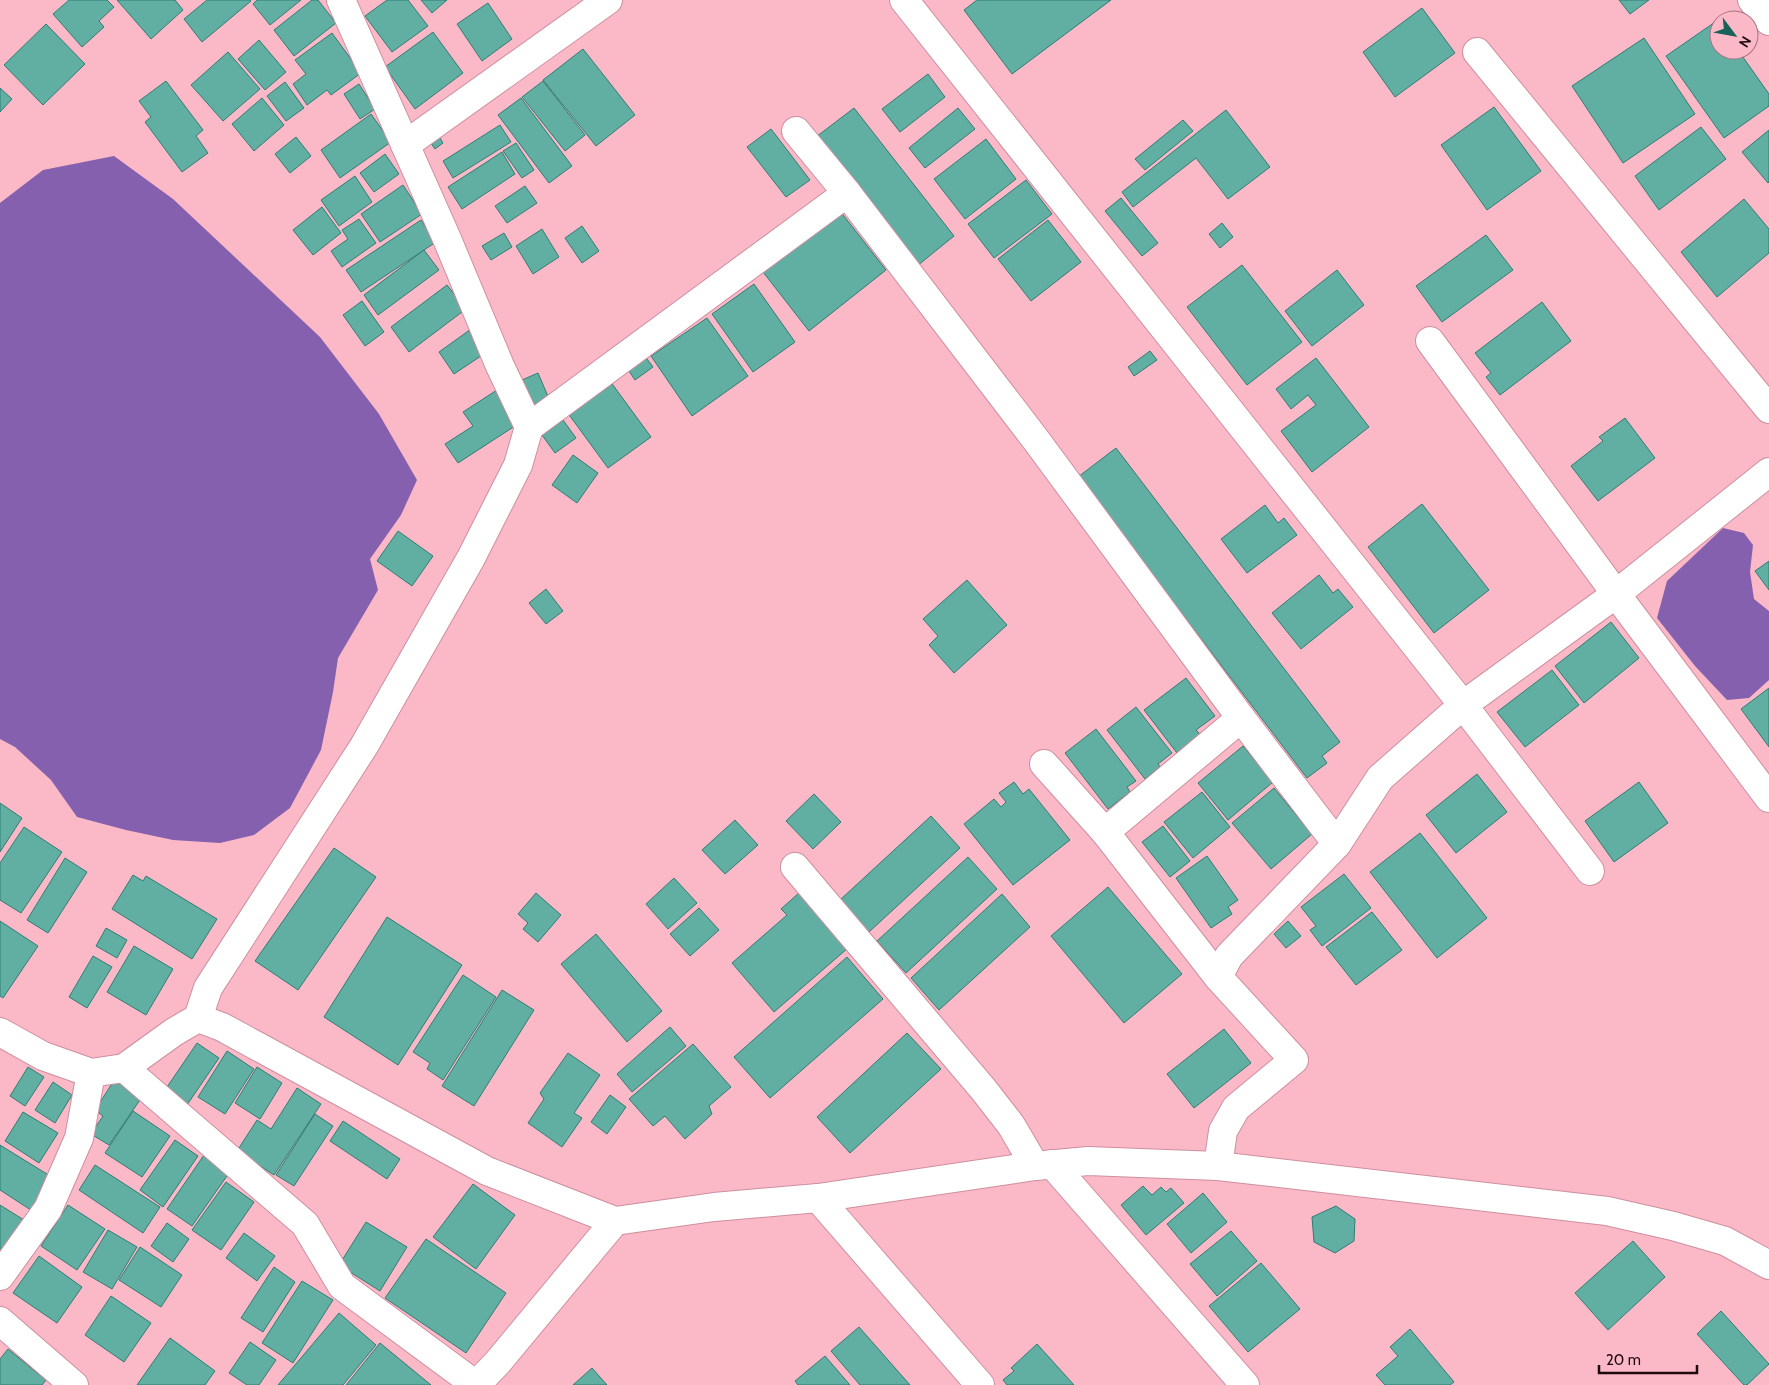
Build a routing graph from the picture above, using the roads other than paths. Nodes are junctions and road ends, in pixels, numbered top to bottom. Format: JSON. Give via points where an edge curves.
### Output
{"nodes":[{"id":1,"x":341,"y":0,"type":"edge"},
{"id":2,"x":608,"y":0,"type":"edge"},
{"id":3,"x":904,"y":0,"type":"edge"},
{"id":4,"x":1752,"y":0,"type":"edge"},
{"id":5,"x":1769,"y":21,"type":"edge"},
{"id":6,"x":1477,"y":52,"type":"dead end"},
{"id":7,"x":796,"y":131,"type":"dead end"},
{"id":8,"x":405,"y":145,"type":"junction"},
{"id":9,"x":847,"y":193,"type":"junction"},
{"id":10,"x":1430,"y":341,"type":"dead end"},
{"id":11,"x":1769,"y":409,"type":"edge"},
{"id":12,"x":529,"y":427,"type":"junction"},
{"id":13,"x":1769,"y":472,"type":"edge"},
{"id":14,"x":1616,"y":594,"type":"junction"},
{"id":15,"x":1463,"y":705,"type":"junction"},
{"id":16,"x":1241,"y":718,"type":"junction"},
{"id":17,"x":1044,"y":764,"type":"dead end"},
{"id":18,"x":1769,"y":798,"type":"edge"},
{"id":19,"x":1105,"y":832,"type":"junction"},
{"id":20,"x":1337,"y":844,"type":"junction"},
{"id":21,"x":795,"y":867,"type":"dead end"},
{"id":22,"x":1590,"y":871,"type":"dead end"},
{"id":23,"x":1218,"y":977,"type":"junction"},
{"id":24,"x":198,"y":1018,"type":"junction"},
{"id":25,"x":0,"y":1032,"type":"edge"},
{"id":26,"x":124,"y":1068,"type":"junction"},
{"id":27,"x":91,"y":1073,"type":"junction"},
{"id":28,"x":1044,"y":1165,"type":"junction"},
{"id":29,"x":1218,"y":1166,"type":"junction"},
{"id":30,"x":818,"y":1198,"type":"junction"},
{"id":31,"x":615,"y":1221,"type":"junction"},
{"id":32,"x":1769,"y":1265,"type":"edge"},
{"id":33,"x":0,"y":1276,"type":"edge"},
{"id":34,"x":0,"y":1320,"type":"edge"},
{"id":35,"x":74,"y":1385,"type":"edge"},
{"id":36,"x":476,"y":1385,"type":"edge"},
{"id":37,"x":980,"y":1385,"type":"edge"},
{"id":38,"x":1245,"y":1385,"type":"edge"}],
"edges":[{"from":1,"to":8,"type":"street"},
{"from":2,"to":8,"type":"street"},
{"from":3,"to":15,"type":"street"},
{"from":4,"to":5,"type":"street"},
{"from":6,"to":11,"type":"street"},
{"from":7,"to":9,"type":"street"},
{"from":8,"to":12,"type":"street"},
{"from":9,"to":12,"type":"street"},
{"from":9,"to":16,"type":"street","via":[[1036,440]]},
{"from":10,"to":14,"type":"street"},
{"from":12,"to":24,"type":"street","via":[[518,465],[471,558],[364,746],[208,988]]},
{"from":13,"to":14,"type":"street"},
{"from":14,"to":15,"type":"street"},
{"from":14,"to":18,"type":"street"},
{"from":15,"to":20,"type":"street","via":[[1380,778]]},
{"from":15,"to":22,"type":"street"},
{"from":16,"to":19,"type":"street"},
{"from":16,"to":20,"type":"street"},
{"from":17,"to":19,"type":"street"},
{"from":19,"to":23,"type":"street"},
{"from":20,"to":23,"type":"street","via":[[1229,956]]},
{"from":21,"to":28,"type":"street"},
{"from":23,"to":29,"type":"street","via":[[1294,1060],[1236,1108],[1222,1131]]},
{"from":24,"to":26,"type":"street"},
{"from":24,"to":31,"type":"street","via":[[222,1027],[487,1170]]},
{"from":25,"to":27,"type":"street","via":[[43,1056]]},
{"from":26,"to":27,"type":"street"},
{"from":26,"to":36,"type":"street","via":[[305,1224],[342,1286]]},
{"from":27,"to":33,"type":"street","via":[[79,1138],[48,1209]]},
{"from":28,"to":29,"type":"street","via":[[1088,1161]]},
{"from":28,"to":30,"type":"street"},
{"from":28,"to":38,"type":"street"},
{"from":29,"to":32,"type":"street","via":[[1607,1211],[1725,1242]]},
{"from":30,"to":31,"type":"street","via":[[714,1207]]},
{"from":30,"to":37,"type":"street"},
{"from":31,"to":36,"type":"street"},
{"from":34,"to":35,"type":"street"}]}
